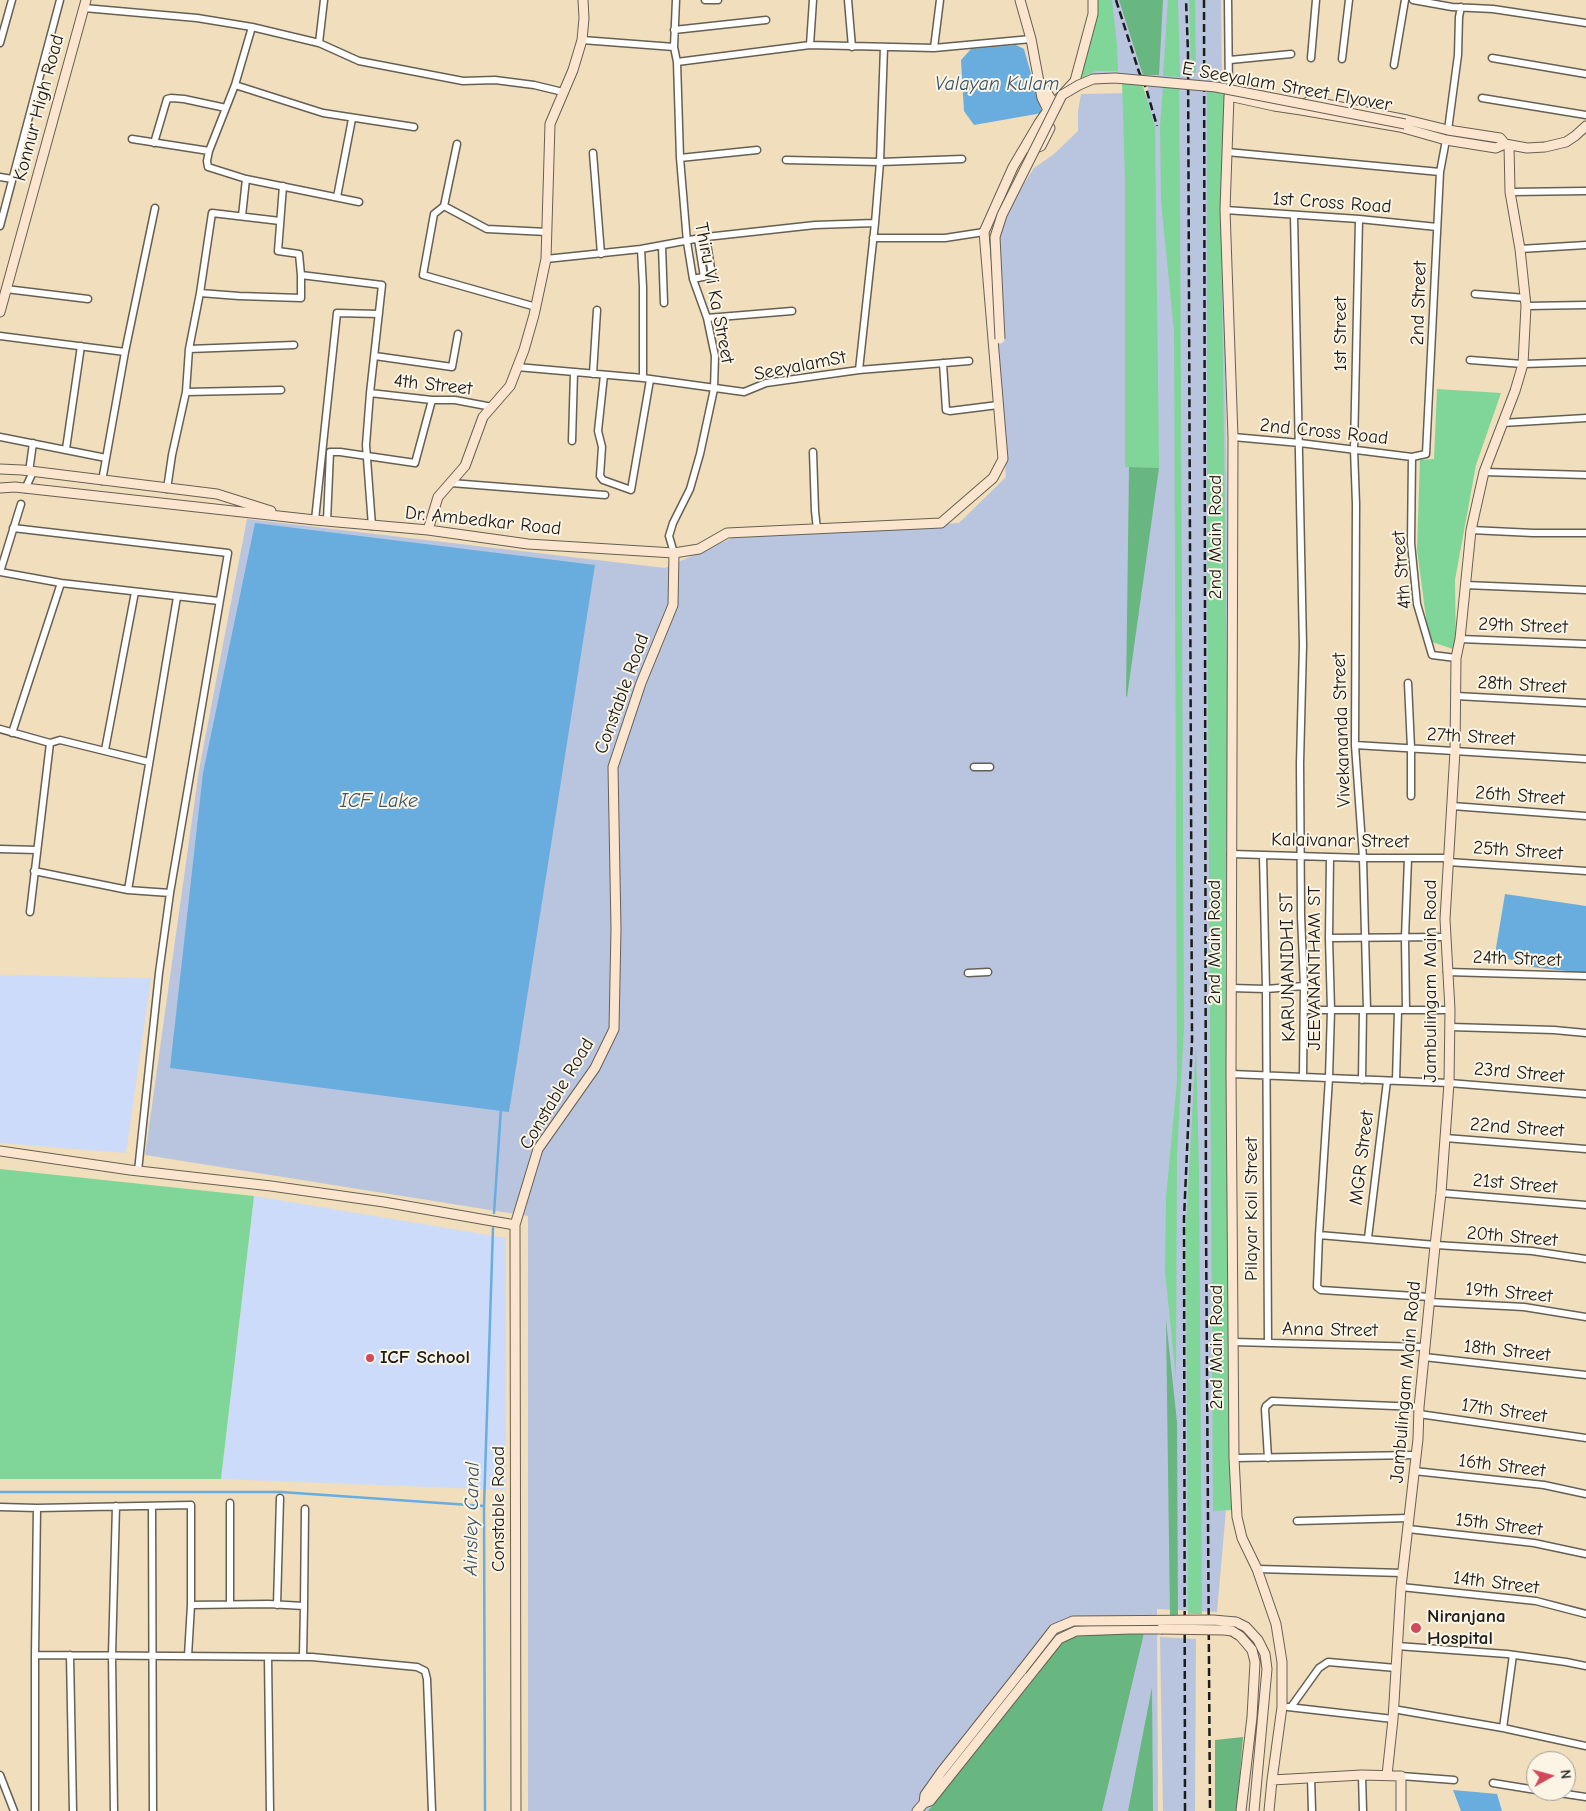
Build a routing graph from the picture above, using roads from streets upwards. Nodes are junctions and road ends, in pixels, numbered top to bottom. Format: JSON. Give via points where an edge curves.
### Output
{"nodes":[{"id":1,"x":12,"y":0,"type":"edge"},
{"id":2,"x":60,"y":0,"type":"edge"},
{"id":3,"x":324,"y":0,"type":"edge"},
{"id":4,"x":583,"y":0,"type":"edge"},
{"id":5,"x":676,"y":0,"type":"edge"},
{"id":6,"x":705,"y":0,"type":"edge"},
{"id":7,"x":718,"y":0,"type":"edge"},
{"id":8,"x":813,"y":0,"type":"edge"},
{"id":9,"x":848,"y":0,"type":"edge"},
{"id":10,"x":940,"y":0,"type":"edge"},
{"id":11,"x":1020,"y":0,"type":"edge"},
{"id":12,"x":1094,"y":0,"type":"edge"},
{"id":13,"x":1228,"y":0,"type":"edge"},
{"id":14,"x":1316,"y":0,"type":"edge"},
{"id":15,"x":1349,"y":0,"type":"edge"},
{"id":16,"x":1405,"y":0,"type":"edge"},
{"id":17,"x":1414,"y":0,"type":"edge"},
{"id":18,"x":85,"y":4,"type":"edge"},
{"id":19,"x":1461,"y":7,"type":"junction"},
{"id":20,"x":766,"y":20,"type":"dead end"},
{"id":21,"x":1586,"y":23,"type":"edge"},
{"id":22,"x":252,"y":27,"type":"junction"},
{"id":23,"x":674,"y":30,"type":"junction"},
{"id":24,"x":1,"y":34,"type":"edge"},
{"id":25,"x":1030,"y":39,"type":"junction"},
{"id":26,"x":582,"y":40,"type":"junction"},
{"id":27,"x":0,"y":43,"type":"edge"},
{"id":28,"x":319,"y":43,"type":"junction"},
{"id":29,"x":810,"y":45,"type":"junction"},
{"id":30,"x":674,"y":47,"type":"junction"},
{"id":31,"x":852,"y":47,"type":"junction"},
{"id":32,"x":884,"y":47,"type":"junction"},
{"id":33,"x":934,"y":48,"type":"junction"},
{"id":34,"x":1291,"y":54,"type":"dead end"},
{"id":35,"x":1312,"y":58,"type":"dead end"},
{"id":36,"x":1492,"y":58,"type":"dead end"},
{"id":37,"x":1342,"y":59,"type":"dead end"},
{"id":38,"x":1230,"y":60,"type":"junction"},
{"id":39,"x":677,"y":62,"type":"junction"},
{"id":40,"x":1394,"y":65,"type":"dead end"},
{"id":41,"x":1586,"y":74,"type":"edge"},
{"id":42,"x":1038,"y":80,"type":"junction"},
{"id":43,"x":235,"y":85,"type":"junction"},
{"id":44,"x":563,"y":92,"type":"junction"},
{"id":45,"x":1229,"y":96,"type":"junction"},
{"id":46,"x":1482,"y":98,"type":"dead end"},
{"id":47,"x":1055,"y":102,"type":"junction"},
{"id":48,"x":226,"y":108,"type":"junction"},
{"id":49,"x":1048,"y":110,"type":"junction"},
{"id":50,"x":1301,"y":110,"type":"junction"},
{"id":51,"x":1586,"y":114,"type":"edge"},
{"id":52,"x":352,"y":119,"type":"junction"},
{"id":53,"x":1586,"y":126,"type":"edge"},
{"id":54,"x":414,"y":127,"type":"dead end"},
{"id":55,"x":1448,"y":130,"type":"junction"},
{"id":56,"x":132,"y":139,"type":"dead end"},
{"id":57,"x":1446,"y":140,"type":"junction"},
{"id":58,"x":154,"y":143,"type":"junction"},
{"id":59,"x":457,"y":144,"type":"dead end"},
{"id":60,"x":1505,"y":144,"type":"junction"},
{"id":61,"x":757,"y":150,"type":"dead end"},
{"id":62,"x":1025,"y":150,"type":"junction"},
{"id":63,"x":210,"y":151,"type":"junction"},
{"id":64,"x":1227,"y":152,"type":"junction"},
{"id":65,"x":593,"y":153,"type":"dead end"},
{"id":66,"x":680,"y":158,"type":"junction"},
{"id":67,"x":962,"y":159,"type":"dead end"},
{"id":68,"x":786,"y":160,"type":"dead end"},
{"id":69,"x":880,"y":162,"type":"junction"},
{"id":70,"x":1440,"y":172,"type":"junction"},
{"id":71,"x":0,"y":177,"type":"edge"},
{"id":72,"x":12,"y":179,"type":"junction"},
{"id":73,"x":246,"y":179,"type":"junction"},
{"id":74,"x":283,"y":186,"type":"junction"},
{"id":75,"x":1586,"y":191,"type":"edge"},
{"id":76,"x":1510,"y":192,"type":"junction"},
{"id":77,"x":337,"y":197,"type":"junction"},
{"id":78,"x":359,"y":202,"type":"dead end"},
{"id":79,"x":444,"y":206,"type":"junction"},
{"id":80,"x":156,"y":208,"type":"dead end"},
{"id":81,"x":1224,"y":210,"type":"junction"},
{"id":82,"x":1294,"y":215,"type":"junction"},
{"id":83,"x":242,"y":216,"type":"junction"},
{"id":84,"x":1359,"y":219,"type":"junction"},
{"id":85,"x":280,"y":221,"type":"junction"},
{"id":86,"x":876,"y":223,"type":"junction"},
{"id":87,"x":0,"y":226,"type":"edge"},
{"id":88,"x":1437,"y":227,"type":"junction"},
{"id":89,"x":547,"y":232,"type":"junction"},
{"id":90,"x":984,"y":232,"type":"junction"},
{"id":91,"x":706,"y":237,"type":"junction"},
{"id":92,"x":698,"y":238,"type":"junction"},
{"id":93,"x":874,"y":238,"type":"junction"},
{"id":94,"x":687,"y":242,"type":"junction"},
{"id":95,"x":662,"y":246,"type":"junction"},
{"id":96,"x":1586,"y":246,"type":"edge"},
{"id":97,"x":641,"y":249,"type":"junction"},
{"id":98,"x":1520,"y":249,"type":"junction"},
{"id":99,"x":601,"y":254,"type":"junction"},
{"id":100,"x":546,"y":259,"type":"junction"},
{"id":101,"x":301,"y":275,"type":"junction"},
{"id":102,"x":704,"y":277,"type":"junction"},
{"id":103,"x":693,"y":279,"type":"junction"},
{"id":104,"x":6,"y":290,"type":"junction"},
{"id":105,"x":200,"y":293,"type":"junction"},
{"id":106,"x":1475,"y":294,"type":"dead end"},
{"id":107,"x":88,"y":299,"type":"dead end"},
{"id":108,"x":1526,"y":302,"type":"junction"},
{"id":109,"x":664,"y":303,"type":"dead end"},
{"id":110,"x":1586,"y":305,"type":"edge"},
{"id":111,"x":536,"y":307,"type":"junction"},
{"id":112,"x":598,"y":310,"type":"dead end"},
{"id":113,"x":792,"y":311,"type":"dead end"},
{"id":114,"x":0,"y":312,"type":"edge"},
{"id":115,"x":379,"y":314,"type":"junction"},
{"id":116,"x":707,"y":318,"type":"junction"},
{"id":117,"x":458,"y":334,"type":"dead end"},
{"id":118,"x":0,"y":336,"type":"edge"},
{"id":119,"x":294,"y":345,"type":"dead end"},
{"id":120,"x":81,"y":346,"type":"junction"},
{"id":121,"x":189,"y":349,"type":"junction"},
{"id":122,"x":125,"y":352,"type":"junction"},
{"id":123,"x":375,"y":356,"type":"junction"},
{"id":124,"x":1470,"y":360,"type":"dead end"},
{"id":125,"x":969,"y":361,"type":"dead end"},
{"id":126,"x":1586,"y":362,"type":"edge"},
{"id":127,"x":943,"y":363,"type":"junction"},
{"id":128,"x":1523,"y":364,"type":"junction"},
{"id":129,"x":518,"y":367,"type":"junction"},
{"id":130,"x":859,"y":370,"type":"junction"},
{"id":131,"x":996,"y":370,"type":"junction"},
{"id":132,"x":574,"y":372,"type":"junction"},
{"id":133,"x":593,"y":374,"type":"junction"},
{"id":134,"x":604,"y":375,"type":"junction"},
{"id":135,"x":647,"y":379,"type":"junction"},
{"id":136,"x":714,"y":389,"type":"junction"},
{"id":137,"x":281,"y":390,"type":"dead end"},
{"id":138,"x":186,"y":392,"type":"junction"},
{"id":139,"x":370,"y":393,"type":"junction"},
{"id":140,"x":432,"y":400,"type":"junction"},
{"id":141,"x":998,"y":405,"type":"junction"},
{"id":142,"x":492,"y":406,"type":"junction"},
{"id":143,"x":1586,"y":418,"type":"edge"},
{"id":144,"x":1502,"y":423,"type":"junction"},
{"id":145,"x":0,"y":437,"type":"edge"},
{"id":146,"x":1233,"y":438,"type":"junction"},
{"id":147,"x":572,"y":441,"type":"dead end"},
{"id":148,"x":33,"y":443,"type":"junction"},
{"id":149,"x":1300,"y":443,"type":"junction"},
{"id":150,"x":66,"y":449,"type":"junction"},
{"id":151,"x":1354,"y":449,"type":"junction"},
{"id":152,"x":813,"y":452,"type":"dead end"},
{"id":153,"x":368,"y":456,"type":"junction"},
{"id":154,"x":1412,"y":457,"type":"junction"},
{"id":155,"x":106,"y":458,"type":"junction"},
{"id":156,"x":0,"y":469,"type":"edge"},
{"id":157,"x":31,"y":472,"type":"junction"},
{"id":158,"x":1484,"y":472,"type":"junction"},
{"id":159,"x":1586,"y":475,"type":"edge"},
{"id":160,"x":102,"y":481,"type":"junction"},
{"id":161,"x":451,"y":484,"type":"junction"},
{"id":162,"x":0,"y":488,"type":"edge"},
{"id":163,"x":25,"y":489,"type":"junction"},
{"id":164,"x":168,"y":489,"type":"junction"},
{"id":165,"x":605,"y":495,"type":"dead end"},
{"id":166,"x":21,"y":504,"type":"dead end"},
{"id":167,"x":290,"y":517,"type":"junction"},
{"id":168,"x":315,"y":520,"type":"junction"},
{"id":169,"x":327,"y":520,"type":"junction"},
{"id":170,"x":372,"y":526,"type":"junction"},
{"id":171,"x":13,"y":528,"type":"junction"},
{"id":172,"x":817,"y":529,"type":"junction"},
{"id":173,"x":428,"y":530,"type":"junction"},
{"id":174,"x":1471,"y":530,"type":"junction"},
{"id":175,"x":1586,"y":533,"type":"edge"},
{"id":176,"x":674,"y":553,"type":"junction"},
{"id":177,"x":0,"y":572,"type":"edge"},
{"id":178,"x":61,"y":583,"type":"junction"},
{"id":179,"x":1465,"y":585,"type":"junction"},
{"id":180,"x":1586,"y":590,"type":"edge"},
{"id":181,"x":135,"y":592,"type":"junction"},
{"id":182,"x":178,"y":597,"type":"junction"},
{"id":183,"x":219,"y":601,"type":"junction"},
{"id":184,"x":1460,"y":639,"type":"junction"},
{"id":185,"x":1586,"y":644,"type":"edge"},
{"id":186,"x":1456,"y":658,"type":"junction"},
{"id":187,"x":1408,"y":683,"type":"dead end"},
{"id":188,"x":1456,"y":696,"type":"junction"},
{"id":189,"x":1586,"y":703,"type":"edge"},
{"id":190,"x":0,"y":729,"type":"edge"},
{"id":191,"x":12,"y":733,"type":"junction"},
{"id":192,"x":50,"y":743,"type":"junction"},
{"id":193,"x":1355,"y":745,"type":"junction"},
{"id":194,"x":1411,"y":748,"type":"junction"},
{"id":195,"x":105,"y":750,"type":"junction"},
{"id":196,"x":1455,"y":751,"type":"junction"},
{"id":197,"x":1586,"y":759,"type":"edge"},
{"id":198,"x":149,"y":762,"type":"junction"},
{"id":199,"x":974,"y":767,"type":"dead end"},
{"id":200,"x":990,"y":767,"type":"dead end"},
{"id":201,"x":1411,"y":796,"type":"dead end"},
{"id":202,"x":1452,"y":806,"type":"junction"},
{"id":203,"x":1586,"y":816,"type":"edge"},
{"id":204,"x":0,"y":849,"type":"edge"},
{"id":205,"x":37,"y":850,"type":"junction"},
{"id":206,"x":1231,"y":854,"type":"junction"},
{"id":207,"x":1263,"y":855,"type":"junction"},
{"id":208,"x":1302,"y":856,"type":"junction"},
{"id":209,"x":1330,"y":857,"type":"junction"},
{"id":210,"x":1363,"y":858,"type":"junction"},
{"id":211,"x":1408,"y":858,"type":"junction"},
{"id":212,"x":1448,"y":860,"type":"junction"},
{"id":213,"x":34,"y":871,"type":"junction"},
{"id":214,"x":1586,"y":871,"type":"edge"},
{"id":215,"x":128,"y":890,"type":"junction"},
{"id":216,"x":170,"y":893,"type":"junction"},
{"id":217,"x":30,"y":912,"type":"dead end"},
{"id":218,"x":1445,"y":936,"type":"junction"},
{"id":219,"x":1329,"y":938,"type":"junction"},
{"id":220,"x":1364,"y":938,"type":"junction"},
{"id":221,"x":1405,"y":938,"type":"junction"},
{"id":222,"x":988,"y":972,"type":"dead end"},
{"id":223,"x":1447,"y":972,"type":"junction"},
{"id":224,"x":968,"y":973,"type":"dead end"},
{"id":225,"x":1586,"y":976,"type":"edge"},
{"id":226,"x":1304,"y":986,"type":"junction"},
{"id":227,"x":1231,"y":988,"type":"junction"},
{"id":228,"x":1266,"y":989,"type":"junction"},
{"id":229,"x":1304,"y":1010,"type":"junction"},
{"id":230,"x":1331,"y":1010,"type":"junction"},
{"id":231,"x":1365,"y":1010,"type":"junction"},
{"id":232,"x":1398,"y":1010,"type":"junction"},
{"id":233,"x":1406,"y":1010,"type":"junction"},
{"id":234,"x":1450,"y":1010,"type":"junction"},
{"id":235,"x":1450,"y":1027,"type":"junction"},
{"id":236,"x":1586,"y":1033,"type":"edge"},
{"id":237,"x":1231,"y":1074,"type":"junction"},
{"id":238,"x":1266,"y":1075,"type":"junction"},
{"id":239,"x":1304,"y":1078,"type":"junction"},
{"id":240,"x":1329,"y":1078,"type":"junction"},
{"id":241,"x":1362,"y":1080,"type":"junction"},
{"id":242,"x":1387,"y":1081,"type":"junction"},
{"id":243,"x":1396,"y":1081,"type":"junction"},
{"id":244,"x":1449,"y":1083,"type":"junction"},
{"id":245,"x":1586,"y":1094,"type":"edge"},
{"id":246,"x":1445,"y":1138,"type":"junction"},
{"id":247,"x":1586,"y":1149,"type":"edge"},
{"id":248,"x":0,"y":1151,"type":"edge"},
{"id":249,"x":138,"y":1171,"type":"junction"},
{"id":250,"x":1442,"y":1193,"type":"junction"},
{"id":251,"x":1586,"y":1205,"type":"edge"},
{"id":252,"x":514,"y":1224,"type":"junction"},
{"id":253,"x":1319,"y":1234,"type":"junction"},
{"id":254,"x":1368,"y":1238,"type":"junction"},
{"id":255,"x":1436,"y":1245,"type":"junction"},
{"id":256,"x":1586,"y":1260,"type":"edge"},
{"id":257,"x":1429,"y":1300,"type":"junction"},
{"id":258,"x":1586,"y":1317,"type":"edge"},
{"id":259,"x":1233,"y":1342,"type":"junction"},
{"id":260,"x":1268,"y":1343,"type":"junction"},
{"id":261,"x":1425,"y":1347,"type":"junction"},
{"id":262,"x":1424,"y":1357,"type":"junction"},
{"id":263,"x":1586,"y":1375,"type":"edge"},
{"id":264,"x":1419,"y":1410,"type":"junction"},
{"id":265,"x":1586,"y":1438,"type":"edge"},
{"id":266,"x":1416,"y":1455,"type":"junction"},
{"id":267,"x":1234,"y":1458,"type":"junction"},
{"id":268,"x":1268,"y":1458,"type":"junction"},
{"id":269,"x":1414,"y":1471,"type":"junction"},
{"id":270,"x":1586,"y":1494,"type":"edge"},
{"id":271,"x":280,"y":1498,"type":"dead end"},
{"id":272,"x":230,"y":1503,"type":"dead end"},
{"id":273,"x":116,"y":1506,"type":"junction"},
{"id":274,"x":152,"y":1506,"type":"junction"},
{"id":275,"x":0,"y":1507,"type":"edge"},
{"id":276,"x":36,"y":1508,"type":"junction"},
{"id":277,"x":305,"y":1509,"type":"dead end"},
{"id":278,"x":1409,"y":1518,"type":"junction"},
{"id":279,"x":1297,"y":1521,"type":"dead end"},
{"id":280,"x":1408,"y":1529,"type":"junction"},
{"id":281,"x":1586,"y":1554,"type":"edge"},
{"id":282,"x":1257,"y":1569,"type":"junction"},
{"id":283,"x":1403,"y":1572,"type":"junction"},
{"id":284,"x":1401,"y":1587,"type":"junction"},
{"id":285,"x":230,"y":1604,"type":"junction"},
{"id":286,"x":278,"y":1604,"type":"junction"},
{"id":287,"x":191,"y":1605,"type":"junction"},
{"id":288,"x":304,"y":1606,"type":"junction"},
{"id":289,"x":1586,"y":1614,"type":"edge"},
{"id":290,"x":1397,"y":1646,"type":"junction"},
{"id":291,"x":35,"y":1655,"type":"junction"},
{"id":292,"x":1513,"y":1655,"type":"junction"},
{"id":293,"x":70,"y":1656,"type":"junction"},
{"id":294,"x":112,"y":1656,"type":"junction"},
{"id":295,"x":153,"y":1656,"type":"junction"},
{"id":296,"x":188,"y":1656,"type":"junction"},
{"id":297,"x":268,"y":1657,"type":"junction"},
{"id":298,"x":303,"y":1657,"type":"junction"},
{"id":299,"x":1586,"y":1666,"type":"edge"},
{"id":300,"x":1396,"y":1668,"type":"junction"},
{"id":301,"x":1286,"y":1707,"type":"junction"},
{"id":302,"x":1393,"y":1714,"type":"junction"},
{"id":303,"x":1503,"y":1728,"type":"junction"},
{"id":304,"x":1586,"y":1746,"type":"edge"},
{"id":305,"x":1362,"y":1775,"type":"junction"},
{"id":306,"x":1387,"y":1775,"type":"junction"},
{"id":307,"x":0,"y":1776,"type":"edge"},
{"id":308,"x":1402,"y":1776,"type":"junction"},
{"id":309,"x":1311,"y":1777,"type":"junction"},
{"id":310,"x":1272,"y":1780,"type":"junction"},
{"id":311,"x":1454,"y":1780,"type":"dead end"},
{"id":312,"x":1492,"y":1783,"type":"dead end"},
{"id":313,"x":1526,"y":1788,"type":"edge"},
{"id":314,"x":924,"y":1803,"type":"junction"},
{"id":315,"x":14,"y":1811,"type":"edge"},
{"id":316,"x":35,"y":1811,"type":"edge"},
{"id":317,"x":73,"y":1811,"type":"edge"},
{"id":318,"x":114,"y":1811,"type":"edge"},
{"id":319,"x":153,"y":1811,"type":"edge"},
{"id":320,"x":270,"y":1811,"type":"edge"},
{"id":321,"x":432,"y":1811,"type":"edge"},
{"id":322,"x":516,"y":1811,"type":"edge"},
{"id":323,"x":917,"y":1811,"type":"edge"},
{"id":324,"x":1241,"y":1811,"type":"edge"},
{"id":325,"x":1254,"y":1811,"type":"edge"},
{"id":326,"x":1269,"y":1811,"type":"edge"},
{"id":327,"x":1312,"y":1811,"type":"edge"},
{"id":328,"x":1363,"y":1811,"type":"edge"},
{"id":329,"x":1401,"y":1811,"type":"edge"}],
"edges":[{"from":1,"to":24,"type":"street"},
{"from":2,"to":72,"type":"street"},
{"from":3,"to":28,"type":"street"},
{"from":4,"to":26,"type":"street"},
{"from":5,"to":23,"type":"street","name":"Thiru Vi Ka Street"},
{"from":6,"to":7,"type":"street"},
{"from":8,"to":29,"type":"street"},
{"from":9,"to":31,"type":"street"},
{"from":10,"to":33,"type":"street"},
{"from":11,"to":25,"type":"street"},
{"from":12,"to":47,"type":"street","via":[[1075,82]]},
{"from":13,"to":38,"type":"street"},
{"from":14,"to":35,"type":"street"},
{"from":15,"to":37,"type":"street"},
{"from":16,"to":40,"type":"street"},
{"from":17,"to":19,"type":"street"},
{"from":18,"to":22,"type":"street"},
{"from":18,"to":104,"type":"street","name":"Konnur High Road"},
{"from":19,"to":21,"type":"street"},
{"from":19,"to":55,"type":"street"},
{"from":20,"to":23,"type":"street"},
{"from":22,"to":28,"type":"street"},
{"from":22,"to":43,"type":"street"},
{"from":23,"to":30,"type":"street","name":"Thiru Vi Ka Street"},
{"from":24,"to":27,"type":"street"},
{"from":25,"to":33,"type":"street"},
{"from":25,"to":42,"type":"street"},
{"from":26,"to":30,"type":"street"},
{"from":26,"to":44,"type":"street"},
{"from":28,"to":44,"type":"street","via":[[359,61],[463,81],[495,80]]},
{"from":29,"to":31,"type":"street"},
{"from":29,"to":39,"type":"street"},
{"from":30,"to":39,"type":"street","name":"Thiru Vi Ka Street"},
{"from":31,"to":32,"type":"street"},
{"from":32,"to":33,"type":"street"},
{"from":32,"to":69,"type":"street"},
{"from":34,"to":38,"type":"street"},
{"from":36,"to":41,"type":"street"},
{"from":38,"to":45,"type":"street"},
{"from":39,"to":66,"type":"street","name":"Thiru Vi Ka Street"},
{"from":42,"to":47,"type":"street"},
{"from":42,"to":49,"type":"street"},
{"from":43,"to":48,"type":"street"},
{"from":43,"to":52,"type":"street"},
{"from":44,"to":89,"type":"street","via":[[550,124]]},
{"from":45,"to":50,"type":"street"},
{"from":45,"to":64,"type":"street","name":"2nd Main Road"},
{"from":46,"to":51,"type":"street"},
{"from":47,"to":49,"type":"street"},
{"from":47,"to":62,"type":"street","via":[[1057,115],[1041,146]]},
{"from":48,"to":58,"type":"street","via":[[184,99],[167,99]]},
{"from":48,"to":63,"type":"street"},
{"from":49,"to":62,"type":"street"},
{"from":50,"to":55,"type":"street","via":[[1310,101]]},
{"from":50,"to":57,"type":"street","via":[[1400,127]]},
{"from":52,"to":54,"type":"street"},
{"from":52,"to":77,"type":"street"},
{"from":53,"to":60,"type":"street","via":[[1566,142],[1545,147]]},
{"from":55,"to":60,"type":"street","via":[[1500,138]]},
{"from":56,"to":58,"type":"street"},
{"from":57,"to":60,"type":"street","via":[[1496,148]]},
{"from":57,"to":70,"type":"street","name":"2nd Street"},
{"from":58,"to":63,"type":"street"},
{"from":59,"to":79,"type":"street"},
{"from":60,"to":76,"type":"street","name":"Jambulingam Main Road"},
{"from":60,"to":131,"type":"street","name":"E Seeyalam Street Flyover","bridge":true,"via":[[1216,87],[1093,79],[1062,95],[1002,215],[995,237],[1000,339]]},
{"from":61,"to":66,"type":"street"},
{"from":62,"to":90,"type":"street","via":[[1013,168]]},
{"from":63,"to":73,"type":"street","via":[[208,167]]},
{"from":64,"to":70,"type":"street"},
{"from":64,"to":81,"type":"street","name":"2nd Main Road"},
{"from":65,"to":99,"type":"street"},
{"from":66,"to":94,"type":"street","name":"Thiru Vi Ka Street"},
{"from":67,"to":69,"type":"street"},
{"from":68,"to":69,"type":"street"},
{"from":69,"to":86,"type":"street"},
{"from":70,"to":88,"type":"street","name":"2nd Street"},
{"from":71,"to":72,"type":"street"},
{"from":72,"to":87,"type":"street"},
{"from":73,"to":74,"type":"street"},
{"from":73,"to":83,"type":"street"},
{"from":74,"to":77,"type":"street"},
{"from":74,"to":85,"type":"street"},
{"from":75,"to":76,"type":"street"},
{"from":76,"to":98,"type":"street","name":"Jambulingam Main Road"},
{"from":77,"to":78,"type":"street"},
{"from":79,"to":89,"type":"street","via":[[487,229]]},
{"from":79,"to":111,"type":"street","via":[[434,214],[423,275]]},
{"from":80,"to":122,"type":"street"},
{"from":81,"to":82,"type":"street","name":"1st Cross Road"},
{"from":81,"to":146,"type":"street","name":"2nd Main Road"},
{"from":82,"to":84,"type":"street","name":"1st Cross Road"},
{"from":82,"to":149,"type":"street","name":"KARUNANIDHI ST"},
{"from":83,"to":85,"type":"street"},
{"from":83,"to":105,"type":"street","via":[[212,213]]},
{"from":84,"to":88,"type":"street","name":"1st Cross Road"},
{"from":84,"to":151,"type":"street","name":"1st Street"},
{"from":85,"to":101,"type":"street","via":[[278,251],[299,254]]},
{"from":86,"to":91,"type":"street","via":[[815,225]]},
{"from":86,"to":93,"type":"street"},
{"from":88,"to":154,"type":"street","name":"2nd Street","via":[[1426,454]]},
{"from":89,"to":100,"type":"street"},
{"from":90,"to":93,"type":"street","via":[[945,238]]},
{"from":90,"to":131,"type":"street"},
{"from":91,"to":92,"type":"street"},
{"from":91,"to":102,"type":"street","via":[[712,275]]},
{"from":92,"to":94,"type":"street"},
{"from":92,"to":102,"type":"street"},
{"from":93,"to":130,"type":"street"},
{"from":94,"to":95,"type":"street"},
{"from":94,"to":103,"type":"street","name":"Thiru Vi Ka Street"},
{"from":95,"to":97,"type":"street"},
{"from":95,"to":109,"type":"street"},
{"from":96,"to":98,"type":"street"},
{"from":97,"to":99,"type":"street"},
{"from":97,"to":135,"type":"street"},
{"from":98,"to":108,"type":"street","name":"Jambulingam Main Road"},
{"from":99,"to":100,"type":"street"},
{"from":100,"to":111,"type":"street"},
{"from":101,"to":105,"type":"street","via":[[301,298]]},
{"from":101,"to":115,"type":"street","via":[[382,285]]},
{"from":102,"to":103,"type":"street"},
{"from":103,"to":116,"type":"street","name":"Thiru Vi Ka Street"},
{"from":104,"to":107,"type":"street"},
{"from":104,"to":114,"type":"street","name":"Konnur High Road"},
{"from":105,"to":121,"type":"street"},
{"from":106,"to":108,"type":"street"},
{"from":108,"to":110,"type":"street"},
{"from":108,"to":128,"type":"street","name":"Jambulingam Main Road"},
{"from":111,"to":129,"type":"street"},
{"from":112,"to":133,"type":"street"},
{"from":113,"to":116,"type":"street"},
{"from":115,"to":123,"type":"street"},
{"from":115,"to":168,"type":"street","via":[[336,312]]},
{"from":116,"to":136,"type":"street","name":"Thiru Vi Ka Street","via":[[715,356]]},
{"from":117,"to":123,"type":"street","via":[[452,367]]},
{"from":118,"to":120,"type":"street"},
{"from":119,"to":121,"type":"street"},
{"from":120,"to":122,"type":"street"},
{"from":120,"to":150,"type":"street"},
{"from":121,"to":138,"type":"street"},
{"from":122,"to":155,"type":"street"},
{"from":123,"to":139,"type":"street"},
{"from":124,"to":128,"type":"street"},
{"from":125,"to":127,"type":"street","name":"SeeyalamSt"},
{"from":126,"to":128,"type":"street"},
{"from":127,"to":130,"type":"street","name":"SeeyalamSt"},
{"from":127,"to":141,"type":"street","via":[[946,410]]},
{"from":128,"to":144,"type":"street","name":"Jambulingam Main Road"},
{"from":129,"to":132,"type":"street","name":"SeeyalamSt"},
{"from":129,"to":142,"type":"street","via":[[510,386]]},
{"from":130,"to":136,"type":"street","name":"SeeyalamSt","via":[[766,383],[744,392]]},
{"from":131,"to":141,"type":"street","name":"Dr. Ambedkar Road"},
{"from":132,"to":133,"type":"street","name":"SeeyalamSt"},
{"from":132,"to":147,"type":"street"},
{"from":133,"to":134,"type":"street","name":"SeeyalamSt"},
{"from":134,"to":135,"type":"street","name":"SeeyalamSt"},
{"from":134,"to":135,"type":"street","via":[[598,431],[602,447],[600,476],[631,490]]},
{"from":135,"to":136,"type":"street","name":"SeeyalamSt"},
{"from":136,"to":176,"type":"street","name":"Thiru Vi Ka Street","via":[[690,490],[669,536]]},
{"from":137,"to":138,"type":"street"},
{"from":138,"to":164,"type":"street"},
{"from":139,"to":140,"type":"street","name":"4th Street"},
{"from":139,"to":153,"type":"street"},
{"from":140,"to":142,"type":"street","name":"4th Street"},
{"from":140,"to":153,"type":"street","via":[[415,463]]},
{"from":141,"to":172,"type":"street","name":"Dr. Ambedkar Road","via":[[1002,460],[993,478],[941,523]]},
{"from":142,"to":161,"type":"street","via":[[483,417],[465,466]]},
{"from":143,"to":144,"type":"street"},
{"from":144,"to":158,"type":"street","name":"Jambulingam Main Road"},
{"from":145,"to":148,"type":"street"},
{"from":146,"to":149,"type":"street","name":"2nd Cross Road"},
{"from":146,"to":206,"type":"street","name":"2nd Main Road"},
{"from":148,"to":150,"type":"street"},
{"from":148,"to":157,"type":"street"},
{"from":149,"to":151,"type":"street","name":"2nd Cross Road"},
{"from":149,"to":208,"type":"street","name":"KARUNANIDHI ST"},
{"from":150,"to":155,"type":"street"},
{"from":151,"to":154,"type":"street","name":"2nd Cross Road"},
{"from":151,"to":193,"type":"street","name":"Vivekananda Street"},
{"from":152,"to":172,"type":"street"},
{"from":153,"to":169,"type":"street","via":[[330,452]]},
{"from":153,"to":170,"type":"street"},
{"from":154,"to":186,"type":"street","name":"4th Street","via":[[1411,543],[1417,604],[1432,655]]},
{"from":155,"to":160,"type":"street"},
{"from":156,"to":157,"type":"street","name":"Dr. Ambedkar Road"},
{"from":157,"to":160,"type":"street","name":"Dr. Ambedkar Road"},
{"from":157,"to":163,"type":"street"},
{"from":158,"to":159,"type":"street"},
{"from":158,"to":174,"type":"street","name":"Jambulingam Main Road"},
{"from":160,"to":164,"type":"street","name":"Dr. Ambedkar Road"},
{"from":161,"to":165,"type":"street"},
{"from":161,"to":173,"type":"street","via":[[438,497]]},
{"from":162,"to":163,"type":"street","name":"Dr. Ambedkar Road"},
{"from":163,"to":167,"type":"street","name":"Dr. Ambedkar Road"},
{"from":164,"to":167,"type":"street","name":"Dr. Ambedkar Road","via":[[217,494]]},
{"from":166,"to":171,"type":"street"},
{"from":167,"to":168,"type":"street","name":"Dr. Ambedkar Road"},
{"from":168,"to":169,"type":"street","name":"Dr. Ambedkar Road"},
{"from":169,"to":170,"type":"street","name":"Dr. Ambedkar Road"},
{"from":170,"to":173,"type":"street","name":"Dr. Ambedkar Road"},
{"from":171,"to":177,"type":"street"},
{"from":171,"to":183,"type":"street","via":[[228,553]]},
{"from":172,"to":176,"type":"street","name":"Dr. Ambedkar Road","via":[[727,533],[699,549]]},
{"from":173,"to":176,"type":"street","name":"Dr. Ambedkar Road","via":[[528,544]]},
{"from":174,"to":175,"type":"street"},
{"from":174,"to":179,"type":"street","name":"Jambulingam Main Road"},
{"from":176,"to":252,"type":"street","name":"Constable Road","via":[[673,605],[641,683],[613,767],[614,1029],[595,1068],[538,1149]]},
{"from":177,"to":178,"type":"street"},
{"from":178,"to":181,"type":"street"},
{"from":178,"to":191,"type":"street"},
{"from":179,"to":180,"type":"street"},
{"from":179,"to":184,"type":"street","name":"Jambulingam Main Road"},
{"from":181,"to":182,"type":"street"},
{"from":181,"to":195,"type":"street"},
{"from":182,"to":183,"type":"street"},
{"from":182,"to":198,"type":"street"},
{"from":183,"to":216,"type":"street"},
{"from":184,"to":185,"type":"street","name":"29th Street"},
{"from":184,"to":186,"type":"street","name":"Jambulingam Main Road"},
{"from":186,"to":188,"type":"street","name":"Jambulingam Main Road"},
{"from":187,"to":194,"type":"street"},
{"from":188,"to":189,"type":"street","name":"28th Street"},
{"from":188,"to":196,"type":"street","name":"Jambulingam Main Road"},
{"from":190,"to":191,"type":"street"},
{"from":191,"to":192,"type":"street"},
{"from":192,"to":195,"type":"street","via":[[60,740]]},
{"from":192,"to":205,"type":"street"},
{"from":193,"to":194,"type":"street","name":"27th Street"},
{"from":193,"to":210,"type":"street","name":"Vivekananda Street"},
{"from":194,"to":196,"type":"street","name":"27th Street"},
{"from":194,"to":201,"type":"street"},
{"from":195,"to":198,"type":"street"},
{"from":196,"to":197,"type":"street","name":"27th Street"},
{"from":196,"to":202,"type":"street","name":"Jambulingam Main Road"},
{"from":198,"to":215,"type":"street"},
{"from":199,"to":200,"type":"street"},
{"from":202,"to":203,"type":"street","name":"26th Street"},
{"from":202,"to":212,"type":"street","name":"Jambulingam Main Road"},
{"from":204,"to":205,"type":"street"},
{"from":205,"to":213,"type":"street"},
{"from":206,"to":207,"type":"street","name":"Kalaivanar Street"},
{"from":206,"to":227,"type":"street","name":"2nd Main Road"},
{"from":207,"to":208,"type":"street","name":"Kalaivanar Street"},
{"from":207,"to":228,"type":"street","name":"Pilayar Koil Street"},
{"from":208,"to":209,"type":"street","name":"Kalaivanar Street"},
{"from":208,"to":226,"type":"street","name":"KARUNANIDHI ST"},
{"from":209,"to":210,"type":"street","name":"Kalaivanar Street"},
{"from":209,"to":219,"type":"street","name":"JEEVANANTHAM ST"},
{"from":210,"to":211,"type":"street","name":"Kalaivanar Street"},
{"from":210,"to":220,"type":"street","name":"Vivekananda Street"},
{"from":211,"to":212,"type":"street","name":"Kalaivanar Street"},
{"from":211,"to":221,"type":"street"},
{"from":212,"to":214,"type":"street","name":"25th Street"},
{"from":212,"to":218,"type":"street","name":"Jambulingam Main Road"},
{"from":213,"to":215,"type":"street"},
{"from":213,"to":217,"type":"street"},
{"from":215,"to":216,"type":"street"},
{"from":216,"to":249,"type":"street"},
{"from":218,"to":221,"type":"street"},
{"from":218,"to":223,"type":"street","name":"Jambulingam Main Road"},
{"from":219,"to":220,"type":"street"},
{"from":219,"to":230,"type":"street","name":"JEEVANANTHAM ST"},
{"from":220,"to":221,"type":"street"},
{"from":220,"to":231,"type":"street","name":"Vivekananda Street"},
{"from":221,"to":233,"type":"street"},
{"from":222,"to":224,"type":"street"},
{"from":223,"to":225,"type":"street","name":"24th Street"},
{"from":223,"to":234,"type":"street","name":"Jambulingam Main Road"},
{"from":226,"to":228,"type":"street"},
{"from":226,"to":229,"type":"street","name":"KARUNANIDHI ST"},
{"from":227,"to":228,"type":"street"},
{"from":227,"to":237,"type":"street","name":"2nd Main Road"},
{"from":228,"to":238,"type":"street","name":"Pilayar Koil Street"},
{"from":229,"to":230,"type":"street"},
{"from":229,"to":239,"type":"street","name":"KARUNANIDHI ST"},
{"from":230,"to":231,"type":"street"},
{"from":230,"to":240,"type":"street","name":"JEEVANANTHAM ST"},
{"from":231,"to":232,"type":"street"},
{"from":231,"to":241,"type":"street","name":"Vivekananda Street"},
{"from":232,"to":233,"type":"street"},
{"from":232,"to":243,"type":"street"},
{"from":233,"to":234,"type":"street"},
{"from":234,"to":235,"type":"street","name":"Jambulingam Main Road"},
{"from":235,"to":236,"type":"street"},
{"from":235,"to":244,"type":"street","name":"Jambulingam Main Road"},
{"from":237,"to":238,"type":"street","name":"23rd Street"},
{"from":237,"to":259,"type":"street","name":"2nd Main Road"},
{"from":238,"to":239,"type":"street","name":"23rd Street"},
{"from":238,"to":260,"type":"street","name":"Pilayar Koil Street"},
{"from":239,"to":240,"type":"street","name":"23rd Street"},
{"from":240,"to":241,"type":"street","name":"23rd Street"},
{"from":240,"to":253,"type":"street","name":"JEEVANANTHAM ST"},
{"from":241,"to":242,"type":"street","name":"23rd Street"},
{"from":242,"to":243,"type":"street","name":"23rd Street"},
{"from":242,"to":254,"type":"street","name":"MGR Street"},
{"from":243,"to":244,"type":"street","name":"23rd Street"},
{"from":244,"to":245,"type":"street","name":"23rd Street"},
{"from":244,"to":246,"type":"street","name":"Jambulingam Main Road"},
{"from":246,"to":247,"type":"street","name":"22nd Street"},
{"from":246,"to":250,"type":"street","name":"Jambulingam Main Road"},
{"from":248,"to":249,"type":"street"},
{"from":249,"to":252,"type":"street","via":[[309,1191]]},
{"from":250,"to":251,"type":"street","name":"21st Street"},
{"from":250,"to":255,"type":"street","name":"Jambulingam Main Road"},
{"from":252,"to":322,"type":"street","name":"Constable Road"},
{"from":253,"to":254,"type":"street","name":"20th Street"},
{"from":253,"to":257,"type":"street","name":"19th Street","via":[[1319,1290]]},
{"from":254,"to":255,"type":"street","name":"20th Street"},
{"from":255,"to":256,"type":"street","name":"20th Street","via":[[1532,1252]]},
{"from":255,"to":257,"type":"street","name":"Jambulingam Main Road"},
{"from":257,"to":258,"type":"street","name":"19th Street","via":[[1524,1307]]},
{"from":257,"to":261,"type":"street","name":"Jambulingam Main Road"},
{"from":259,"to":260,"type":"street","name":"Anna Street"},
{"from":259,"to":267,"type":"street","name":"2nd Main Road"},
{"from":260,"to":261,"type":"street","name":"Anna Street"},
{"from":261,"to":262,"type":"street","name":"Jambulingam Main Road"},
{"from":262,"to":263,"type":"street","name":"18th Street"},
{"from":262,"to":264,"type":"street","name":"Jambulingam Main Road"},
{"from":264,"to":265,"type":"street","name":"17th Street"},
{"from":264,"to":266,"type":"street","name":"Jambulingam Main Road"},
{"from":264,"to":268,"type":"street","name":"17th Street","via":[[1272,1401],[1265,1409]]},
{"from":266,"to":268,"type":"street"},
{"from":266,"to":269,"type":"street","name":"Jambulingam Main Road"},
{"from":267,"to":268,"type":"street"},
{"from":267,"to":282,"type":"street","name":"2nd Main Road","via":[[1237,1517],[1242,1538]]},
{"from":269,"to":270,"type":"street","name":"16th Street"},
{"from":269,"to":278,"type":"street","name":"Jambulingam Main Road"},
{"from":271,"to":286,"type":"street"},
{"from":272,"to":285,"type":"street"},
{"from":273,"to":274,"type":"street"},
{"from":273,"to":276,"type":"street"},
{"from":273,"to":294,"type":"street"},
{"from":274,"to":287,"type":"street","via":[[191,1505]]},
{"from":274,"to":295,"type":"street"},
{"from":275,"to":276,"type":"street"},
{"from":276,"to":291,"type":"street"},
{"from":277,"to":288,"type":"street"},
{"from":278,"to":279,"type":"street"},
{"from":278,"to":280,"type":"street","name":"Jambulingam Main Road"},
{"from":280,"to":281,"type":"street","name":"15th Street","via":[[1534,1543]]},
{"from":280,"to":283,"type":"street","name":"Jambulingam Main Road"},
{"from":282,"to":283,"type":"street"},
{"from":282,"to":301,"type":"street","name":"2nd Main Road","via":[[1276,1624]]},
{"from":283,"to":284,"type":"street","name":"Jambulingam Main Road"},
{"from":284,"to":289,"type":"street","name":"14th Street","via":[[1536,1601]]},
{"from":284,"to":290,"type":"street","name":"Jambulingam Main Road"},
{"from":285,"to":286,"type":"street"},
{"from":285,"to":287,"type":"street"},
{"from":286,"to":288,"type":"street"},
{"from":287,"to":296,"type":"street"},
{"from":288,"to":298,"type":"street"},
{"from":290,"to":292,"type":"street"},
{"from":290,"to":300,"type":"street","name":"Jambulingam Main Road"},
{"from":291,"to":293,"type":"street"},
{"from":291,"to":316,"type":"street"},
{"from":292,"to":299,"type":"street"},
{"from":292,"to":303,"type":"street"},
{"from":293,"to":294,"type":"street"},
{"from":293,"to":317,"type":"street"},
{"from":294,"to":295,"type":"street"},
{"from":294,"to":318,"type":"street"},
{"from":295,"to":296,"type":"street"},
{"from":295,"to":319,"type":"street"},
{"from":296,"to":297,"type":"street"},
{"from":297,"to":298,"type":"street"},
{"from":297,"to":320,"type":"street"},
{"from":298,"to":321,"type":"street","via":[[380,1662],[425,1671]]},
{"from":300,"to":301,"type":"street","via":[[1328,1662]]},
{"from":300,"to":302,"type":"street","name":"Jambulingam Main Road"},
{"from":301,"to":302,"type":"street"},
{"from":301,"to":310,"type":"street","name":"2nd Main Road"},
{"from":302,"to":303,"type":"street"},
{"from":302,"to":306,"type":"street","name":"Jambulingam Main Road"},
{"from":303,"to":304,"type":"street"},
{"from":305,"to":306,"type":"street"},
{"from":305,"to":309,"type":"street"},
{"from":305,"to":328,"type":"street"},
{"from":306,"to":308,"type":"street"},
{"from":307,"to":315,"type":"street"},
{"from":308,"to":311,"type":"street"},
{"from":308,"to":329,"type":"street"},
{"from":309,"to":310,"type":"street"},
{"from":309,"to":327,"type":"street"},
{"from":310,"to":326,"type":"street","name":"2nd Main Road"},
{"from":312,"to":313,"type":"street"},
{"from":314,"to":323,"type":"street"},
{"from":314,"to":324,"type":"street","bridge":true,"via":[[930,1801],[1059,1639],[1069,1633],[1142,1629],[1224,1630],[1240,1636],[1252,1650],[1255,1662]]},
{"from":314,"to":325,"type":"street","bridge":true,"via":[[942,1771],[1054,1629],[1073,1621],[1213,1620],[1236,1622],[1246,1627],[1265,1654],[1267,1669]]}]}
